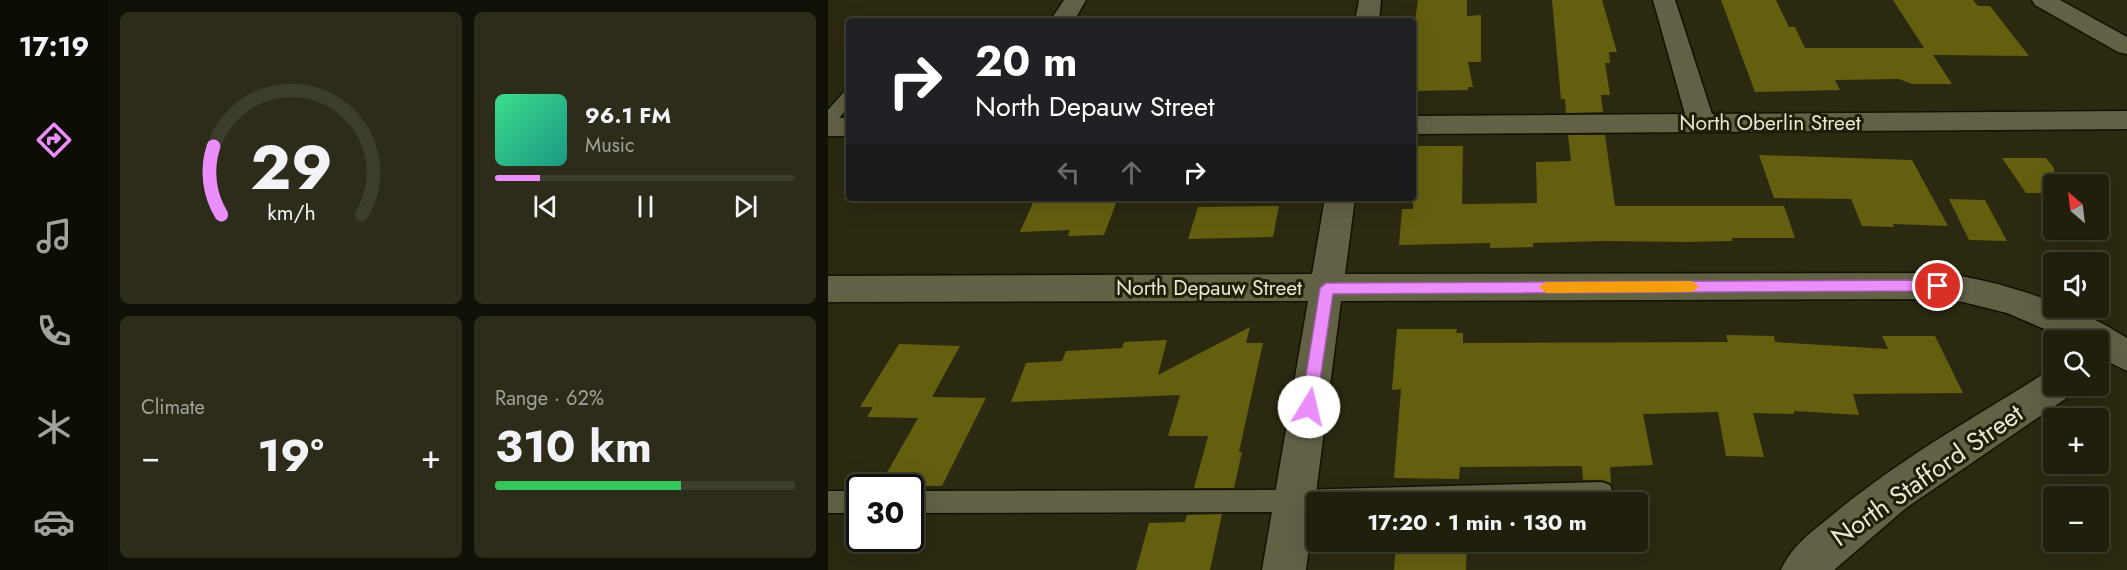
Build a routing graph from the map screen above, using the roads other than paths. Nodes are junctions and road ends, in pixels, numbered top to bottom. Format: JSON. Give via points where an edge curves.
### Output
{"nodes":[{"id":1,"x":1075,"y":0,"type":"edge"},
{"id":2,"x":1371,"y":0,"type":"edge"},
{"id":3,"x":1664,"y":0,"type":"edge"},
{"id":4,"x":2043,"y":0,"type":"edge"},
{"id":5,"x":1064,"y":18,"type":"edge"},
{"id":6,"x":1368,"y":18,"type":"edge"},
{"id":7,"x":2127,"y":47,"type":"edge"},
{"id":8,"x":846,"y":99,"type":"edge"},
{"id":9,"x":828,"y":120,"type":"edge"},
{"id":10,"x":2127,"y":120,"type":"edge"},
{"id":11,"x":1702,"y":124,"type":"junction"},
{"id":12,"x":1416,"y":125,"type":"edge"},
{"id":13,"x":828,"y":127,"type":"edge"},
{"id":14,"x":846,"y":127,"type":"edge"},
{"id":15,"x":1340,"y":201,"type":"edge"},
{"id":16,"x":1326,"y":288,"type":"junction"},
{"id":17,"x":828,"y":289,"type":"edge"},
{"id":18,"x":2117,"y":352,"type":"edge"},
{"id":19,"x":2043,"y":394,"type":"edge"},
{"id":20,"x":1294,"y":501,"type":"junction"},
{"id":21,"x":1306,"y":501,"type":"edge"},
{"id":22,"x":828,"y":502,"type":"edge"},
{"id":23,"x":846,"y":502,"type":"edge"},
{"id":24,"x":924,"y":502,"type":"edge"},
{"id":25,"x":1284,"y":570,"type":"edge"},
{"id":26,"x":1803,"y":570,"type":"edge"}],
"edges":[{"from":1,"to":5,"type":"street"},
{"from":2,"to":6,"type":"street"},
{"from":3,"to":11,"type":"street"},
{"from":4,"to":7,"type":"street"},
{"from":8,"to":9,"type":"lane"},
{"from":10,"to":11,"type":"street","name":"North Oberlin Street"},
{"from":11,"to":12,"type":"street","name":"North Oberlin Street"},
{"from":13,"to":14,"type":"street"},
{"from":15,"to":16,"type":"street"},
{"from":16,"to":17,"type":"street","name":"North Depauw Street"},
{"from":16,"to":18,"type":"street","name":"North Depauw Street","via":[[1965,288],[2055,319]]},
{"from":16,"to":20,"type":"street"},
{"from":19,"to":26,"type":"street","name":"North Stafford Street","via":[[1874,506]]},
{"from":20,"to":21,"type":"lane"},
{"from":20,"to":24,"type":"lane"},
{"from":20,"to":25,"type":"street"},
{"from":22,"to":23,"type":"lane"}]}
